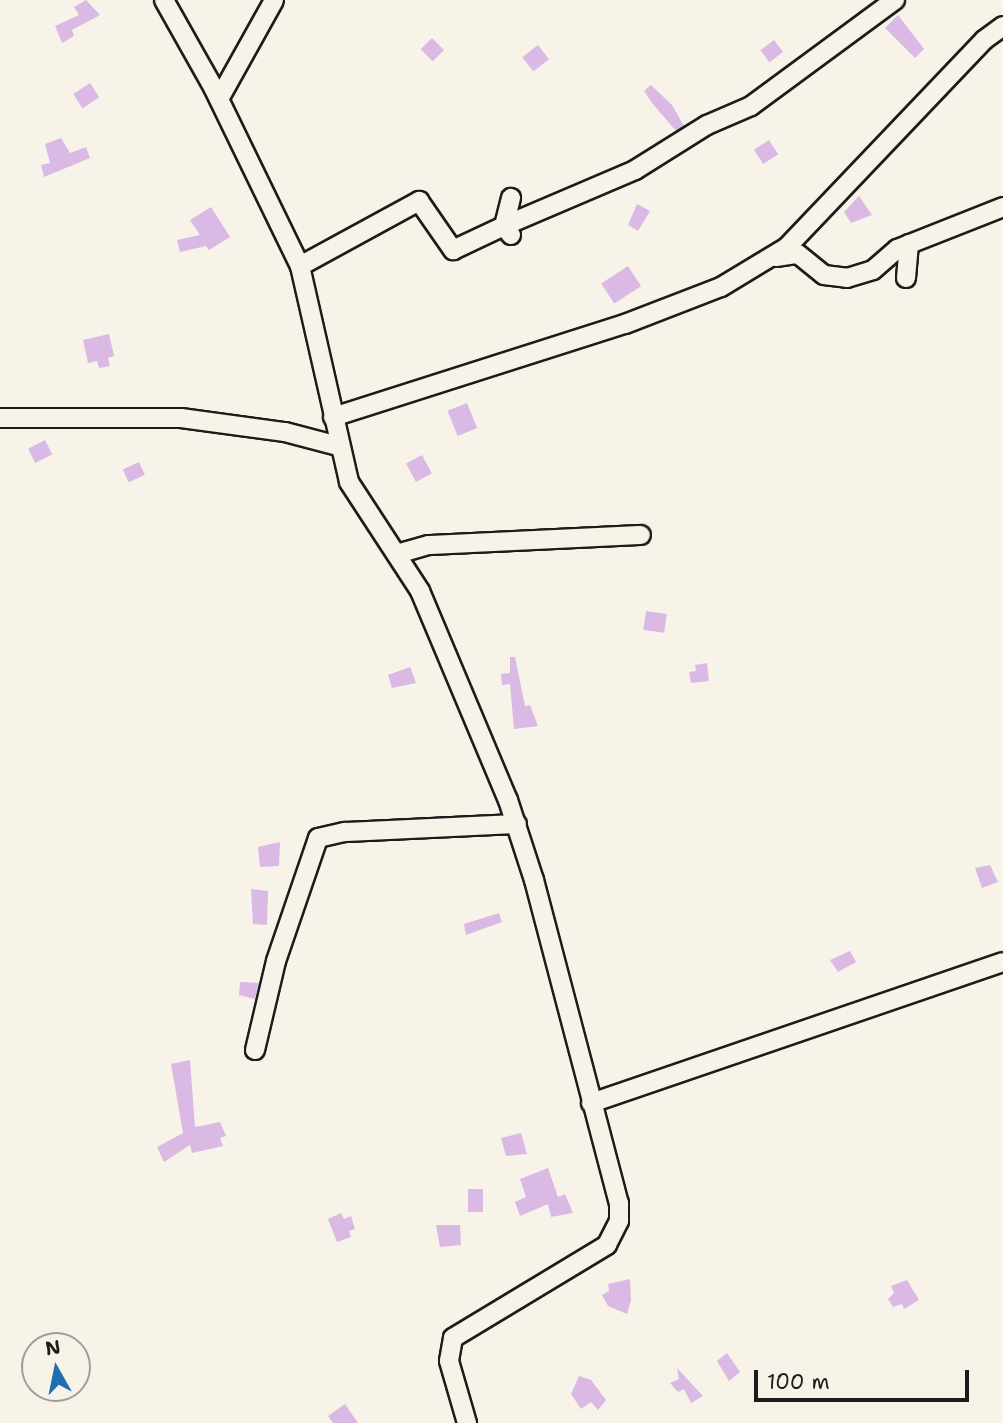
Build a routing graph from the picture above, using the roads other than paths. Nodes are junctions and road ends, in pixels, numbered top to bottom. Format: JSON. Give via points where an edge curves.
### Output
{"nodes":[{"id":1,"x":164,"y":0,"type":"edge"},
{"id":2,"x":274,"y":0,"type":"edge"},
{"id":3,"x":895,"y":0,"type":"edge"},
{"id":4,"x":1003,"y":26,"type":"edge"},
{"id":5,"x":219,"y":99,"type":"junction"},
{"id":6,"x":512,"y":198,"type":"dead end"},
{"id":7,"x":1003,"y":206,"type":"edge"},
{"id":8,"x":508,"y":230,"type":"junction"},
{"id":9,"x":909,"y":244,"type":"junction"},
{"id":10,"x":769,"y":258,"type":"junction"},
{"id":11,"x":300,"y":265,"type":"junction"},
{"id":12,"x":906,"y":278,"type":"dead end"},
{"id":13,"x":333,"y":417,"type":"junction"},
{"id":14,"x":0,"y":418,"type":"edge"},
{"id":15,"x":338,"y":446,"type":"junction"},
{"id":16,"x":640,"y":535,"type":"dead end"},
{"id":17,"x":397,"y":554,"type":"junction"},
{"id":18,"x":517,"y":824,"type":"junction"},
{"id":19,"x":1003,"y":961,"type":"edge"},
{"id":20,"x":255,"y":1050,"type":"dead end"},
{"id":21,"x":591,"y":1103,"type":"junction"},
{"id":22,"x":467,"y":1423,"type":"edge"}],
"edges":[{"from":1,"to":5,"type":"street"},
{"from":2,"to":5,"type":"street"},
{"from":3,"to":8,"type":"street","via":[[751,106],[706,125],[635,170]]},
{"from":4,"to":10,"type":"street","via":[[984,40],[802,232]]},
{"from":5,"to":11,"type":"street"},
{"from":6,"to":8,"type":"street"},
{"from":7,"to":9,"type":"street"},
{"from":8,"to":11,"type":"street","via":[[453,250],[419,201]]},
{"from":9,"to":10,"type":"street","via":[[873,270],[847,278],[824,275],[798,254]]},
{"from":9,"to":12,"type":"street"},
{"from":10,"to":13,"type":"street","via":[[721,287],[625,324]]},
{"from":11,"to":13,"type":"street"},
{"from":13,"to":15,"type":"street"},
{"from":14,"to":15,"type":"street","via":[[181,418],[274,429]]},
{"from":15,"to":17,"type":"street","via":[[360,505]]},
{"from":16,"to":17,"type":"street","via":[[429,545]]},
{"from":17,"to":18,"type":"street","via":[[420,591]]},
{"from":18,"to":20,"type":"street","via":[[345,832],[318,838],[276,961]]},
{"from":18,"to":21,"type":"street"},
{"from":19,"to":21,"type":"street"},
{"from":21,"to":22,"type":"street","via":[[619,1202],[615,1234],[607,1245],[453,1338],[449,1361]]}]}
